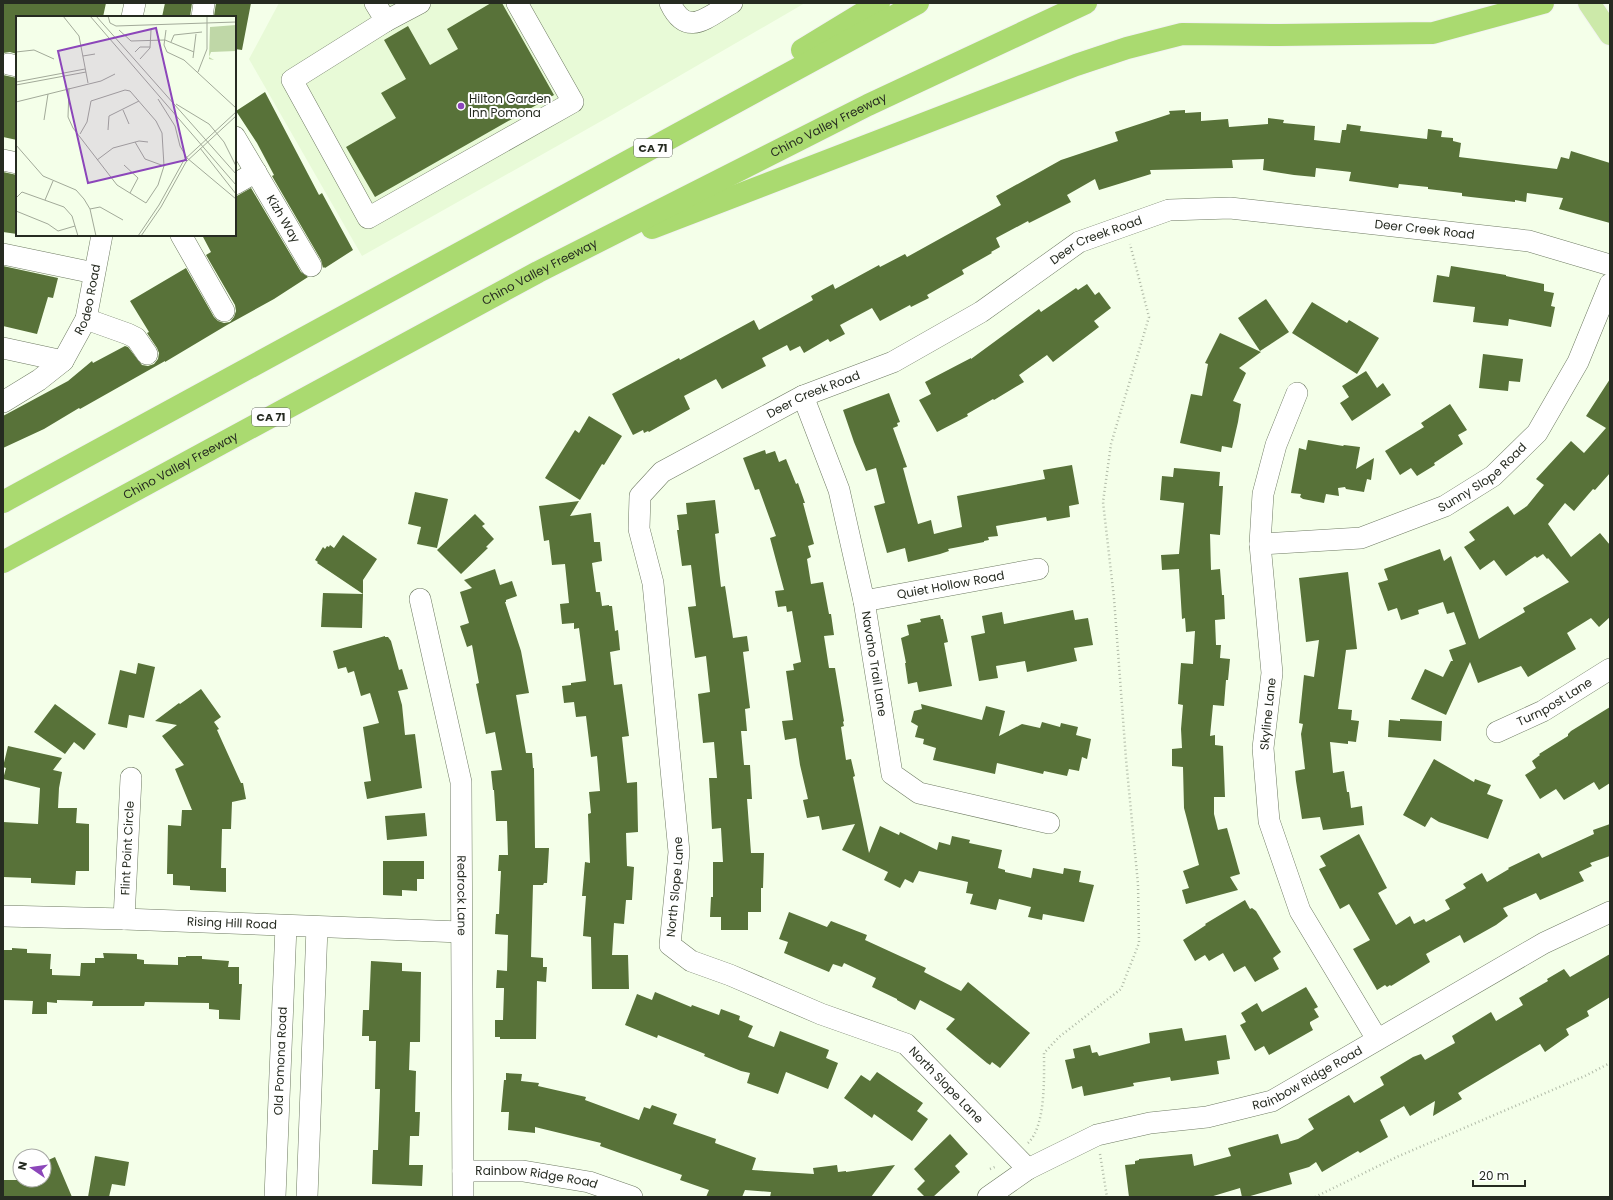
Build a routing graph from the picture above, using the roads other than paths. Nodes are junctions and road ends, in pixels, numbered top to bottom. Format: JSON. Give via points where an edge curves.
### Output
{"nodes":[{"id":1,"x":135,"y":3,"type":"edge"},
{"id":2,"x":204,"y":3,"type":"edge"},
{"id":3,"x":375,"y":3,"type":"edge"},
{"id":4,"x":420,"y":3,"type":"edge"},
{"id":5,"x":518,"y":3,"type":"edge"},
{"id":6,"x":670,"y":3,"type":"edge"},
{"id":7,"x":732,"y":3,"type":"edge"},
{"id":8,"x":879,"y":3,"type":"edge"},
{"id":9,"x":918,"y":3,"type":"edge"},
{"id":10,"x":1086,"y":3,"type":"edge"},
{"id":11,"x":1543,"y":3,"type":"edge"},
{"id":12,"x":1589,"y":3,"type":"edge"},
{"id":13,"x":132,"y":16,"type":"edge"},
{"id":14,"x":202,"y":16,"type":"edge"},
{"id":15,"x":386,"y":21,"type":"junction"},
{"id":16,"x":1610,"y":34,"type":"edge"},
{"id":17,"x":236,"y":138,"type":"edge"},
{"id":18,"x":3,"y":160,"type":"edge"},
{"id":19,"x":16,"y":163,"type":"edge"},
{"id":20,"x":256,"y":172,"type":"junction"},
{"id":21,"x":236,"y":183,"type":"edge"},
{"id":22,"x":102,"y":236,"type":"edge"},
{"id":23,"x":182,"y":236,"type":"edge"},
{"id":24,"x":3,"y":254,"type":"edge"},
{"id":25,"x":1610,"y":264,"type":"edge"},
{"id":26,"x":311,"y":266,"type":"dead end"},
{"id":27,"x":538,"y":272,"type":"junction"},
{"id":28,"x":94,"y":273,"type":"junction"},
{"id":29,"x":1610,"y":284,"type":"edge"},
{"id":30,"x":388,"y":292,"type":"junction"},
{"id":31,"x":224,"y":311,"type":"dead end"},
{"id":32,"x":86,"y":319,"type":"junction"},
{"id":33,"x":3,"y":348,"type":"edge"},
{"id":34,"x":147,"y":354,"type":"dead end"},
{"id":35,"x":63,"y":361,"type":"junction"},
{"id":36,"x":1297,"y":393,"type":"dead end"},
{"id":37,"x":802,"y":396,"type":"junction"},
{"id":38,"x":3,"y":402,"type":"edge"},
{"id":39,"x":640,"y":496,"type":"joint"},
{"id":40,"x":3,"y":502,"type":"edge"},
{"id":41,"x":1260,"y":544,"type":"junction"},
{"id":42,"x":3,"y":562,"type":"edge"},
{"id":43,"x":1038,"y":569,"type":"dead end"},
{"id":44,"x":420,"y":599,"type":"dead end"},
{"id":45,"x":864,"y":600,"type":"junction"},
{"id":46,"x":1610,"y":669,"type":"edge"},
{"id":47,"x":1497,"y":732,"type":"dead end"},
{"id":48,"x":131,"y":778,"type":"dead end"},
{"id":49,"x":1049,"y":823,"type":"dead end"},
{"id":50,"x":1610,"y":912,"type":"edge"},
{"id":51,"x":3,"y":916,"type":"edge"},
{"id":52,"x":124,"y":919,"type":"junction"},
{"id":53,"x":286,"y":926,"type":"junction"},
{"id":54,"x":317,"y":927,"type":"junction"},
{"id":55,"x":462,"y":932,"type":"junction"},
{"id":56,"x":1376,"y":1039,"type":"junction"},
{"id":57,"x":1022,"y":1163,"type":"junction"},
{"id":58,"x":462,"y":1171,"type":"junction"},
{"id":59,"x":275,"y":1197,"type":"edge"},
{"id":60,"x":307,"y":1197,"type":"edge"},
{"id":61,"x":463,"y":1197,"type":"edge"},
{"id":62,"x":632,"y":1197,"type":"edge"},
{"id":63,"x":988,"y":1197,"type":"edge"}],
"edges":[{"from":1,"to":13,"type":"street"},
{"from":2,"to":14,"type":"street"},
{"from":3,"to":15,"type":"street"},
{"from":4,"to":15,"type":"street"},
{"from":5,"to":15,"type":"street","via":[[573,102],[368,218],[292,80]]},
{"from":6,"to":7,"type":"street","via":[[675,14],[685,23],[697,23]]},
{"from":8,"to":30,"type":"highway"},
{"from":9,"to":30,"type":"highway","number":"CA 71"},
{"from":10,"to":27,"type":"highway","name":"Chino Valley Freeway","number":"CA 71","via":[[868,105]]},
{"from":11,"to":27,"type":"highway","via":[[1433,33],[1280,36],[1182,34],[1127,48]]},
{"from":12,"to":16,"type":"main road"},
{"from":17,"to":20,"type":"street","name":"Kizh Way"},
{"from":18,"to":19,"type":"street"},
{"from":20,"to":21,"type":"street"},
{"from":20,"to":26,"type":"street","name":"Kizh Way"},
{"from":22,"to":28,"type":"street","name":"Rodeo Road"},
{"from":23,"to":31,"type":"street"},
{"from":24,"to":28,"type":"street"},
{"from":25,"to":37,"type":"street","name":"Deer Creek Road","via":[[1529,241],[1230,208],[1169,210],[1080,242],[981,312],[893,362]]},
{"from":27,"to":42,"type":"highway","name":"Chino Valley Freeway","number":"CA 71"},
{"from":28,"to":32,"type":"street","name":"Rodeo Road"},
{"from":29,"to":41,"type":"street","name":"Sunny Slope Road","via":[[1578,362],[1537,433],[1493,476],[1445,506],[1361,538]]},
{"from":30,"to":40,"type":"highway","number":"CA 71"},
{"from":32,"to":34,"type":"street","via":[[136,338]]},
{"from":32,"to":35,"type":"street","name":"Rodeo Road"},
{"from":33,"to":35,"type":"street"},
{"from":35,"to":38,"type":"street","name":"Rodeo Road"},
{"from":36,"to":41,"type":"street","name":"Skyline Lane","via":[[1276,445],[1263,494]]},
{"from":37,"to":39,"type":"street","name":"Deer Creek Road","via":[[662,472]]},
{"from":37,"to":45,"type":"street","name":"Navaho Trail Lane","via":[[839,490]]},
{"from":39,"to":57,"type":"street","name":"North Slope Lane","via":[[639,529],[653,583],[679,852],[670,945],[691,961],[822,1014],[906,1044]]},
{"from":41,"to":56,"type":"street","name":"Skyline Lane","via":[[1272,673],[1263,748],[1269,821],[1300,911]]},
{"from":43,"to":45,"type":"street","name":"Quiet Hollow Road"},
{"from":44,"to":55,"type":"street","name":"Redrock Lane","via":[[461,782]]},
{"from":45,"to":49,"type":"street","name":"Navaho Trail Lane","via":[[892,774],[919,793]]},
{"from":46,"to":47,"type":"street","name":"Turnpost Lane","via":[[1543,711]]},
{"from":48,"to":52,"type":"street","name":"Flint Point Circle"},
{"from":50,"to":56,"type":"street","name":"Rainbow Ridge Road","via":[[1544,943]]},
{"from":51,"to":52,"type":"street","name":"Rising Hill Road"},
{"from":52,"to":53,"type":"street","name":"Rising Hill Road"},
{"from":53,"to":54,"type":"street","name":"Rising Hill Road"},
{"from":53,"to":59,"type":"street","name":"Old Pomona Road"},
{"from":54,"to":55,"type":"street","name":"Rising Hill Road"},
{"from":54,"to":60,"type":"street"},
{"from":55,"to":58,"type":"street","name":"Redrock Lane"},
{"from":56,"to":57,"type":"street","name":"Rainbow Ridge Road","via":[[1272,1101],[1207,1117],[1150,1123],[1097,1135]]},
{"from":57,"to":63,"type":"street","name":"Rainbow Ridge Road"},
{"from":58,"to":61,"type":"street","name":"Redrock Lane"},
{"from":58,"to":62,"type":"street","name":"Rainbow Ridge Road","via":[[523,1171],[589,1182]]}]}
